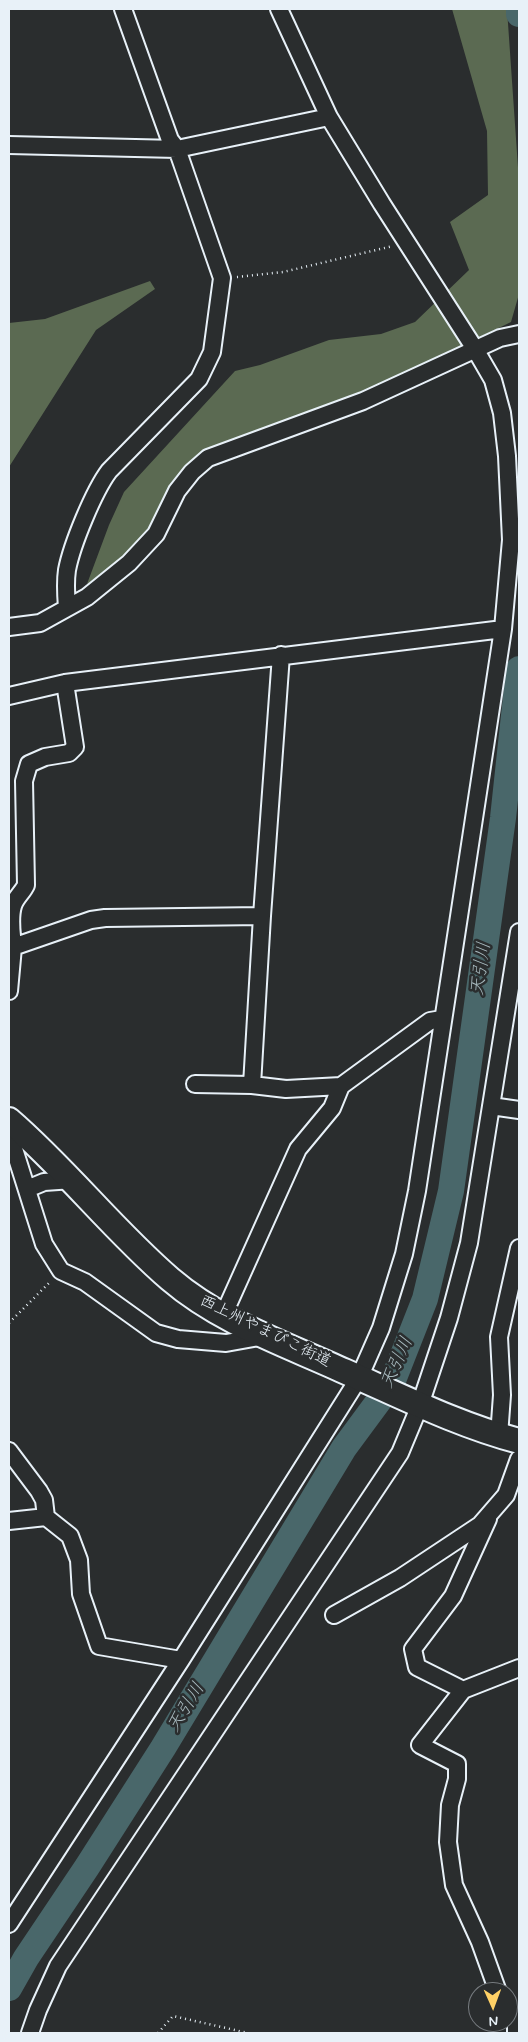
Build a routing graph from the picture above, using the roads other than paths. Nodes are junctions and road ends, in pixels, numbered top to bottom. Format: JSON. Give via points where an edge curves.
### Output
{"nodes":[{"id":1,"x":123,"y":9,"type":"edge"},
{"id":2,"x":279,"y":9,"type":"edge"},
{"id":3,"x":328,"y":116,"type":"junction"},
{"id":4,"x":9,"y":145,"type":"edge"},
{"id":5,"x":177,"y":149,"type":"junction"},
{"id":6,"x":519,"y":334,"type":"edge"},
{"id":7,"x":475,"y":350,"type":"junction"},
{"id":8,"x":67,"y":608,"type":"junction"},
{"id":9,"x":9,"y":627,"type":"edge"},
{"id":10,"x":503,"y":629,"type":"junction"},
{"id":11,"x":281,"y":655,"type":"junction"},
{"id":12,"x":65,"y":684,"type":"junction"},
{"id":13,"x":9,"y":696,"type":"edge"},
{"id":14,"x":262,"y":916,"type":"junction"},
{"id":15,"x":519,"y":932,"type":"edge"},
{"id":16,"x":13,"y":947,"type":"junction"},
{"id":17,"x":518,"y":951,"type":"edge"},
{"id":18,"x":9,"y":991,"type":"edge"},
{"id":19,"x":442,"y":1019,"type":"junction"},
{"id":20,"x":195,"y":1084,"type":"dead end"},
{"id":21,"x":252,"y":1085,"type":"junction"},
{"id":22,"x":342,"y":1086,"type":"junction"},
{"id":23,"x":491,"y":1106,"type":"junction"},
{"id":24,"x":519,"y":1110,"type":"edge"},
{"id":25,"x":9,"y":1120,"type":"edge"},
{"id":26,"x":9,"y":1133,"type":"edge"},
{"id":27,"x":73,"y":1180,"type":"junction"},
{"id":28,"x":27,"y":1189,"type":"junction"},
{"id":29,"x":519,"y":1248,"type":"edge"},
{"id":30,"x":223,"y":1316,"type":"junction"},
{"id":31,"x":265,"y":1336,"type":"junction"},
{"id":32,"x":362,"y":1379,"type":"junction"},
{"id":33,"x":415,"y":1403,"type":"junction"},
{"id":34,"x":509,"y":1438,"type":"edge"},
{"id":35,"x":9,"y":1451,"type":"edge"},
{"id":36,"x":519,"y":1459,"type":"edge"},
{"id":37,"x":490,"y":1513,"type":"junction"},
{"id":38,"x":46,"y":1517,"type":"junction"},
{"id":39,"x":9,"y":1521,"type":"edge"},
{"id":40,"x":334,"y":1615,"type":"dead end"},
{"id":41,"x":181,"y":1660,"type":"junction"},
{"id":42,"x":519,"y":1668,"type":"edge"},
{"id":43,"x":463,"y":1690,"type":"junction"},
{"id":44,"x":9,"y":1924,"type":"edge"},
{"id":45,"x":494,"y":1982,"type":"edge"},
{"id":46,"x":30,"y":2033,"type":"edge"}],
"edges":[{"from":1,"to":5,"type":"street","via":[[170,140]]},
{"from":2,"to":3,"type":"street"},
{"from":3,"to":5,"type":"street"},
{"from":3,"to":7,"type":"street"},
{"from":4,"to":5,"type":"street"},
{"from":5,"to":8,"type":"street","via":[[222,278],[212,352],[199,379],[99,484],[67,569]]},
{"from":6,"to":7,"type":"street","via":[[500,338]]},
{"from":7,"to":8,"type":"street","via":[[363,401],[208,458],[177,491],[156,534],[130,563],[87,597]]},
{"from":7,"to":10,"type":"street","via":[[493,380],[502,412],[507,456],[510,540]]},
{"from":8,"to":9,"type":"street","via":[[40,623]]},
{"from":10,"to":11,"type":"street"},
{"from":10,"to":19,"type":"street"},
{"from":11,"to":12,"type":"street"},
{"from":11,"to":14,"type":"street"},
{"from":12,"to":13,"type":"street"},
{"from":12,"to":16,"type":"street","via":[[76,747],[69,753],[29,764],[24,781],[26,885],[13,904]]},
{"from":14,"to":16,"type":"street","via":[[105,918]]},
{"from":14,"to":21,"type":"street"},
{"from":15,"to":17,"type":"street"},
{"from":16,"to":18,"type":"street"},
{"from":17,"to":23,"type":"street"},
{"from":19,"to":22,"type":"street","via":[[430,1021]]},
{"from":19,"to":32,"type":"street","via":[[417,1191],[404,1254]]},
{"from":20,"to":21,"type":"street"},
{"from":21,"to":22,"type":"street","via":[[286,1089]]},
{"from":22,"to":30,"type":"street","via":[[332,1108],[298,1148]]},
{"from":23,"to":24,"type":"street"},
{"from":23,"to":33,"type":"street","via":[[469,1243],[449,1318]]},
{"from":25,"to":27,"type":"highway","name":"西上州やまびこ街道"},
{"from":26,"to":28,"type":"street"},
{"from":27,"to":28,"type":"street","via":[[44,1182]]},
{"from":27,"to":30,"type":"highway","name":"西上州やまびこ街道","via":[[171,1280]]},
{"from":28,"to":31,"type":"street","via":[[44,1244],[61,1271],[86,1282],[156,1333],[178,1339],[226,1343]]},
{"from":29,"to":34,"type":"street","via":[[499,1337],[502,1395]]},
{"from":30,"to":31,"type":"highway","name":"西上州やまびこ街道"},
{"from":31,"to":32,"type":"highway","name":"西上州やまびこ街道"},
{"from":32,"to":33,"type":"highway","name":"西上州やまびこ街道"},
{"from":32,"to":41,"type":"street"},
{"from":33,"to":34,"type":"highway","name":"西上州やまびこ街道"},
{"from":33,"to":46,"type":"street","via":[[400,1453],[58,1966]]},
{"from":35,"to":38,"type":"street","via":[[39,1491]]},
{"from":36,"to":37,"type":"street","via":[[506,1495]]},
{"from":37,"to":40,"type":"street","via":[[480,1525],[400,1578]]},
{"from":37,"to":43,"type":"street","via":[[453,1596],[413,1649],[417,1667]]},
{"from":38,"to":39,"type":"street"},
{"from":38,"to":41,"type":"street","via":[[70,1536],[79,1560],[81,1594],[99,1646]]},
{"from":41,"to":44,"type":"street"},
{"from":42,"to":43,"type":"street"},
{"from":43,"to":45,"type":"street","via":[[420,1746],[457,1764],[448,1842],[454,1885]]}]}
